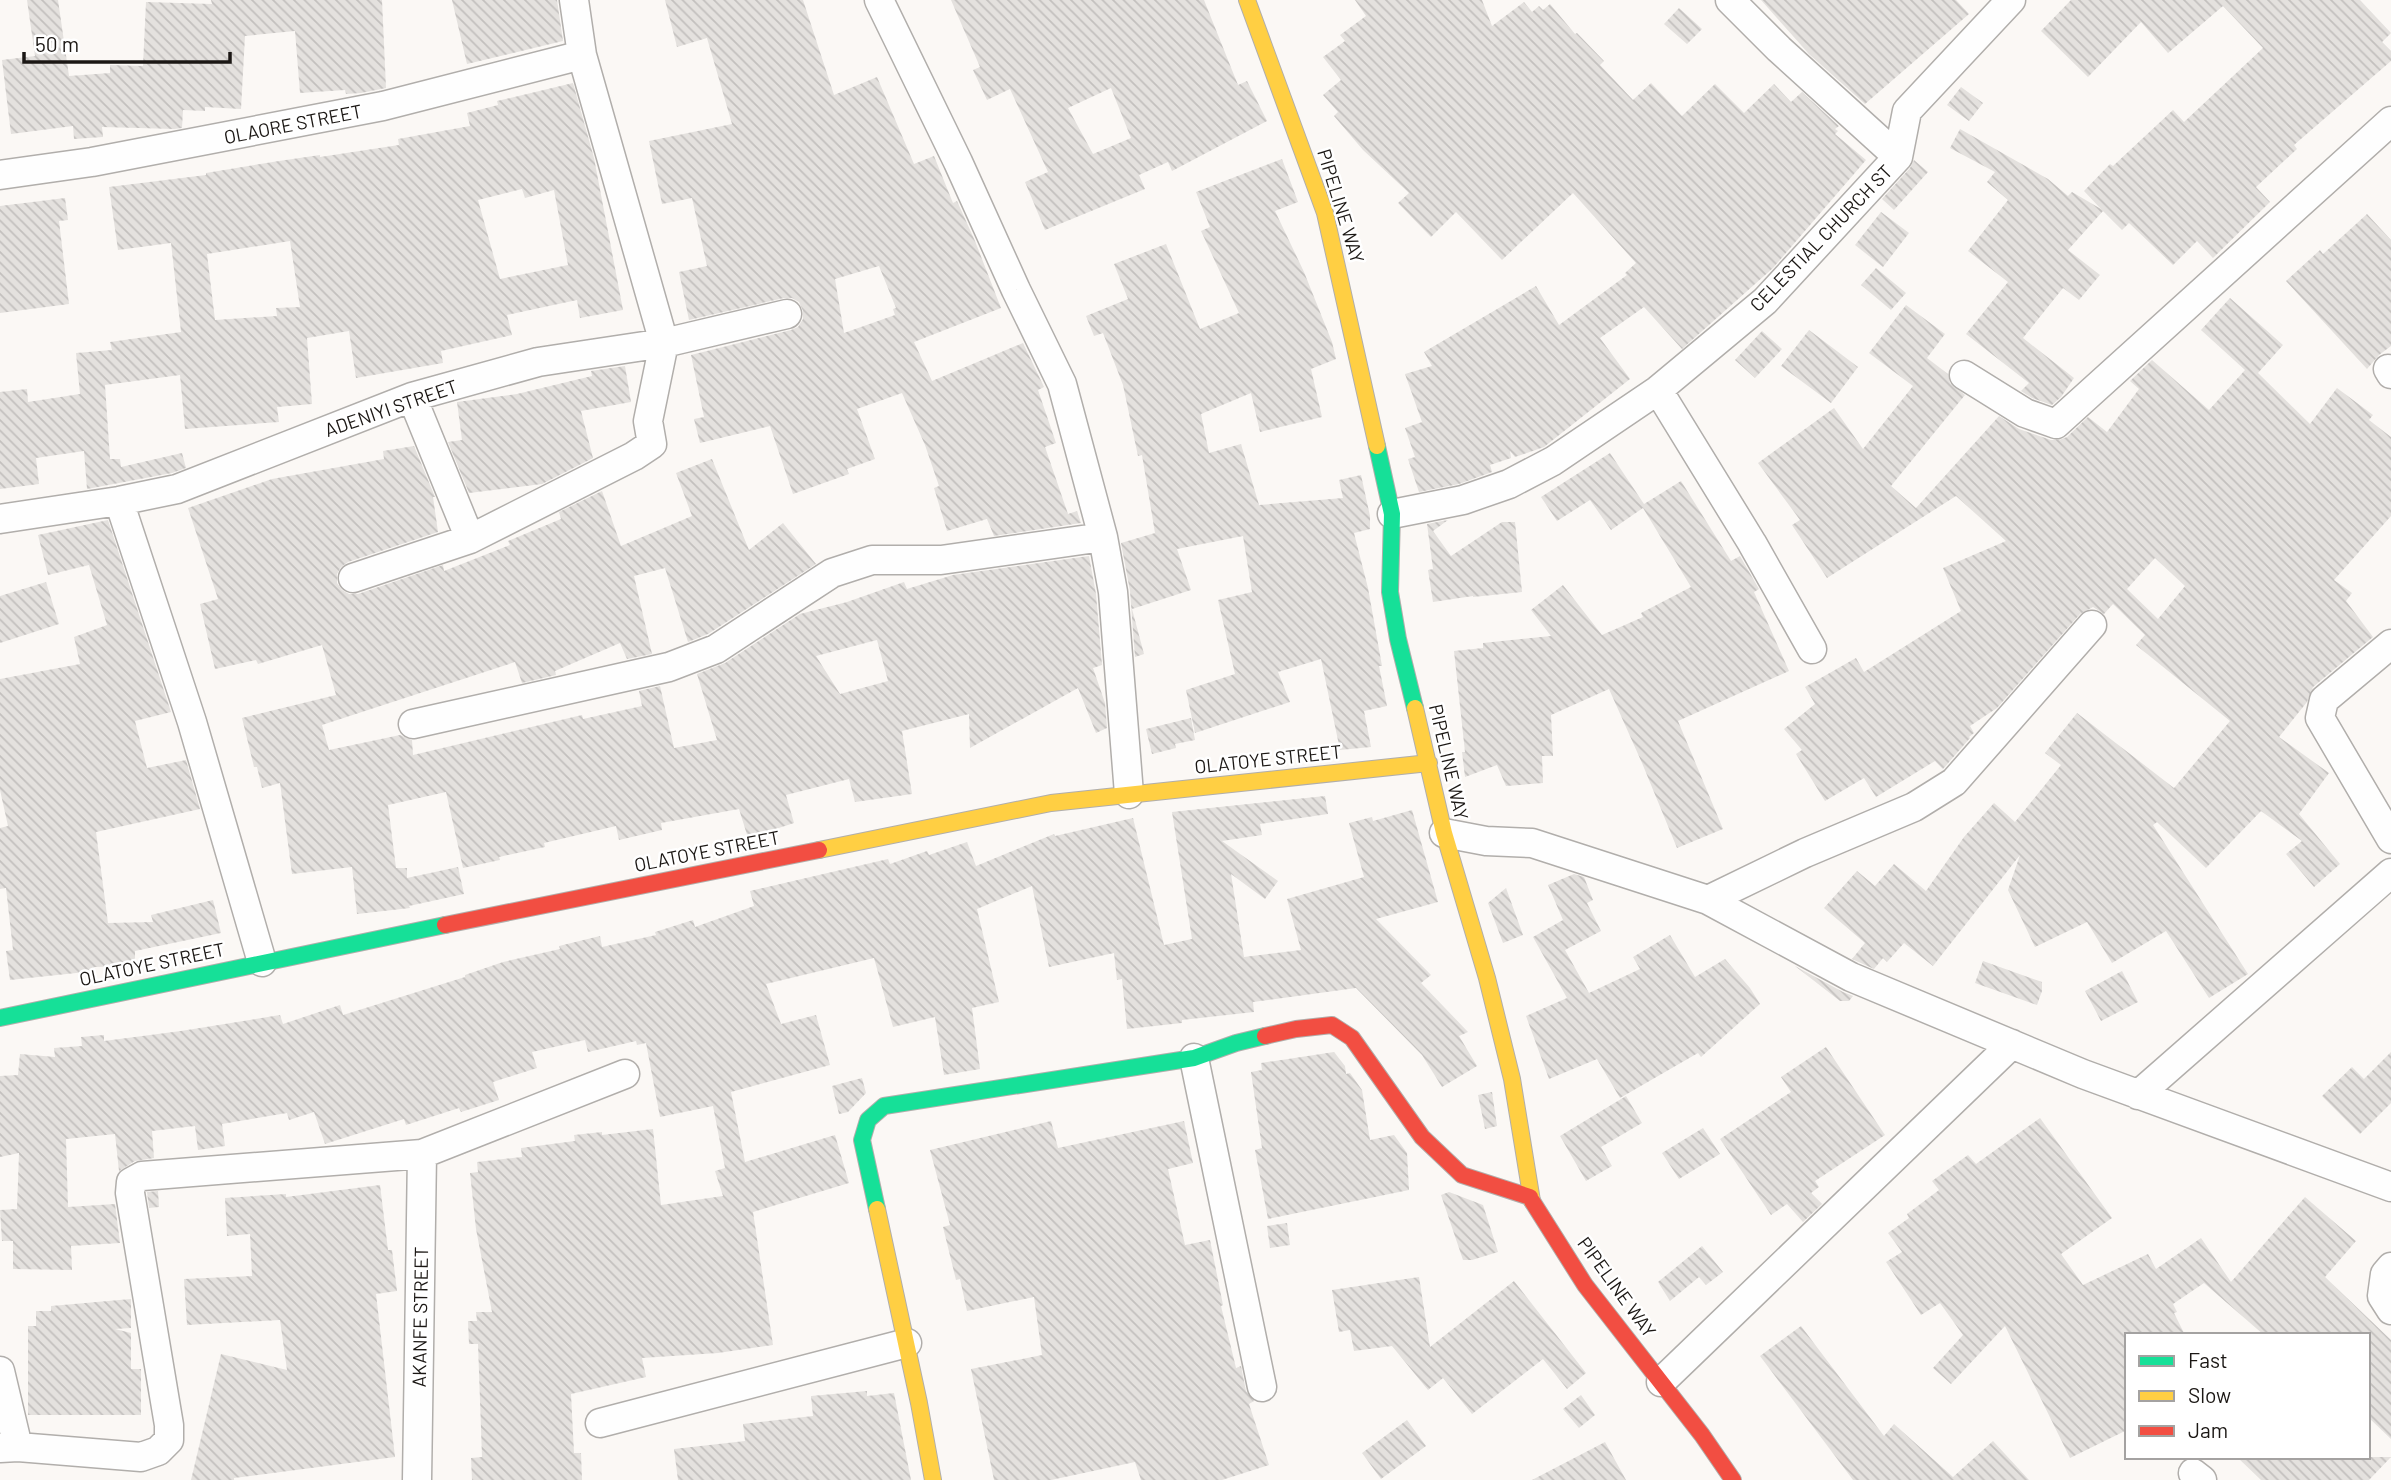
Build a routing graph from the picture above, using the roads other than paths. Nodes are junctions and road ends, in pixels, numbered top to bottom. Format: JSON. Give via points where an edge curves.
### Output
{"nodes":[{"id":1,"x":574,"y":0,"type":"edge"},
{"id":2,"x":879,"y":0,"type":"edge"},
{"id":3,"x":1247,"y":0,"type":"edge"},
{"id":4,"x":1730,"y":0,"type":"edge"},
{"id":5,"x":2011,"y":0,"type":"edge"},
{"id":6,"x":582,"y":55,"type":"junction"},
{"id":7,"x":2391,"y":121,"type":"edge"},
{"id":8,"x":1898,"y":157,"type":"junction"},
{"id":9,"x":0,"y":174,"type":"edge"},
{"id":10,"x":787,"y":314,"type":"dead end"},
{"id":11,"x":664,"y":343,"type":"junction"},
{"id":12,"x":1964,"y":375,"type":"dead end"},
{"id":13,"x":1658,"y":390,"type":"junction"},
{"id":14,"x":412,"y":397,"type":"junction"},
{"id":15,"x":119,"y":501,"type":"junction"},
{"id":16,"x":1392,"y":514,"type":"junction"},
{"id":17,"x":0,"y":519,"type":"edge"},
{"id":18,"x":1103,"y":537,"type":"junction"},
{"id":19,"x":470,"y":539,"type":"junction"},
{"id":20,"x":353,"y":578,"type":"dead end"},
{"id":21,"x":2092,"y":625,"type":"dead end"},
{"id":22,"x":2391,"y":644,"type":"edge"},
{"id":23,"x":1812,"y":649,"type":"dead end"},
{"id":24,"x":413,"y":724,"type":"dead end"},
{"id":25,"x":1429,"y":763,"type":"junction"},
{"id":26,"x":1129,"y":794,"type":"junction"},
{"id":27,"x":1444,"y":833,"type":"junction"},
{"id":28,"x":2391,"y":839,"type":"edge"},
{"id":29,"x":2391,"y":873,"type":"edge"},
{"id":30,"x":1708,"y":900,"type":"junction"},
{"id":31,"x":262,"y":962,"type":"junction"},
{"id":32,"x":0,"y":1018,"type":"edge"},
{"id":33,"x":2012,"y":1044,"type":"junction"},
{"id":34,"x":1194,"y":1058,"type":"junction"},
{"id":35,"x":625,"y":1074,"type":"dead end"},
{"id":36,"x":2138,"y":1094,"type":"junction"},
{"id":37,"x":422,"y":1154,"type":"junction"},
{"id":38,"x":2391,"y":1187,"type":"edge"},
{"id":39,"x":1530,"y":1198,"type":"junction"},
{"id":40,"x":2391,"y":1267,"type":"edge"},
{"id":41,"x":2391,"y":1310,"type":"edge"},
{"id":42,"x":907,"y":1343,"type":"junction"},
{"id":43,"x":0,"y":1371,"type":"edge"},
{"id":44,"x":1661,"y":1382,"type":"junction"},
{"id":45,"x":1262,"y":1387,"type":"dead end"},
{"id":46,"x":600,"y":1423,"type":"dead end"},
{"id":47,"x":9,"y":1448,"type":"edge"},
{"id":48,"x":417,"y":1480,"type":"edge"},
{"id":49,"x":933,"y":1480,"type":"edge"},
{"id":50,"x":1734,"y":1480,"type":"edge"}],
"edges":[{"from":1,"to":6,"type":"street"},
{"from":2,"to":18,"type":"street","via":[[1062,384]]},
{"from":3,"to":16,"type":"street","name":"PIPELINE WAY","via":[[1325,213]]},
{"from":4,"to":8,"type":"street"},
{"from":5,"to":8,"type":"street","name":"CELESTIAL CHURCH ST","via":[[1907,111]]},
{"from":6,"to":9,"type":"street","name":"OLAORE STREET","via":[[383,106],[92,162]]},
{"from":6,"to":11,"type":"street"},
{"from":7,"to":12,"type":"street","via":[[2056,424],[2025,413]]},
{"from":8,"to":13,"type":"street","name":"CELESTIAL CHURCH ST","via":[[1765,301]]},
{"from":10,"to":11,"type":"street","name":"ADENIYI STREET"},
{"from":11,"to":14,"type":"street","name":"ADENIYI STREET","via":[[538,362]]},
{"from":11,"to":19,"type":"street","via":[[648,421],[652,444]]},
{"from":13,"to":16,"type":"street","name":"CELESTIAL CHURCH ST","via":[[1509,485]]},
{"from":13,"to":23,"type":"street"},
{"from":14,"to":15,"type":"street","name":"ADENIYI STREET","via":[[177,489]]},
{"from":14,"to":19,"type":"street"},
{"from":15,"to":17,"type":"street","name":"ADENIYI STREET"},
{"from":15,"to":31,"type":"street","via":[[192,722]]},
{"from":16,"to":25,"type":"street","name":"PIPELINE WAY","via":[[1390,592]]},
{"from":18,"to":24,"type":"street","via":[[941,560],[872,560],[832,573],[716,649],[669,667]]},
{"from":18,"to":26,"type":"street","via":[[1113,592]]},
{"from":19,"to":20,"type":"street"},
{"from":21,"to":30,"type":"street","via":[[1954,782],[1914,807]]},
{"from":22,"to":28,"type":"street","via":[[2324,700],[2320,718]]},
{"from":25,"to":26,"type":"street","name":"OLATOYE STREET"},
{"from":25,"to":27,"type":"street","name":"PIPELINE WAY"},
{"from":26,"to":31,"type":"street","name":"OLATOYE STREET","via":[[1051,803]]},
{"from":27,"to":30,"type":"street","via":[[1532,843]]},
{"from":27,"to":39,"type":"street","name":"PIPELINE WAY","via":[[1504,1045]]},
{"from":29,"to":36,"type":"street"},
{"from":30,"to":33,"type":"street","via":[[1851,976]]},
{"from":31,"to":32,"type":"street","name":"OLATOYE STREET"},
{"from":33,"to":36,"type":"street"},
{"from":33,"to":44,"type":"street"},
{"from":34,"to":39,"type":"street","via":[[1260,1037],[1332,1025],[1352,1038],[1422,1137],[1462,1175]]},
{"from":34,"to":42,"type":"street","via":[[884,1106],[868,1120],[862,1140]]},
{"from":34,"to":45,"type":"street"},
{"from":35,"to":37,"type":"street"},
{"from":36,"to":38,"type":"street"},
{"from":37,"to":47,"type":"street","via":[[142,1176],[131,1182],[169,1440],[158,1451],[141,1457]]},
{"from":37,"to":48,"type":"street","name":"AKANFE STREET"},
{"from":39,"to":44,"type":"street","name":"PIPELINE WAY","via":[[1585,1285]]},
{"from":40,"to":41,"type":"street","via":[[2385,1274],[2382,1296]]},
{"from":42,"to":46,"type":"street"},
{"from":42,"to":49,"type":"street"},
{"from":43,"to":47,"type":"street"},
{"from":44,"to":50,"type":"street","name":"PIPELINE WAY"}]}
